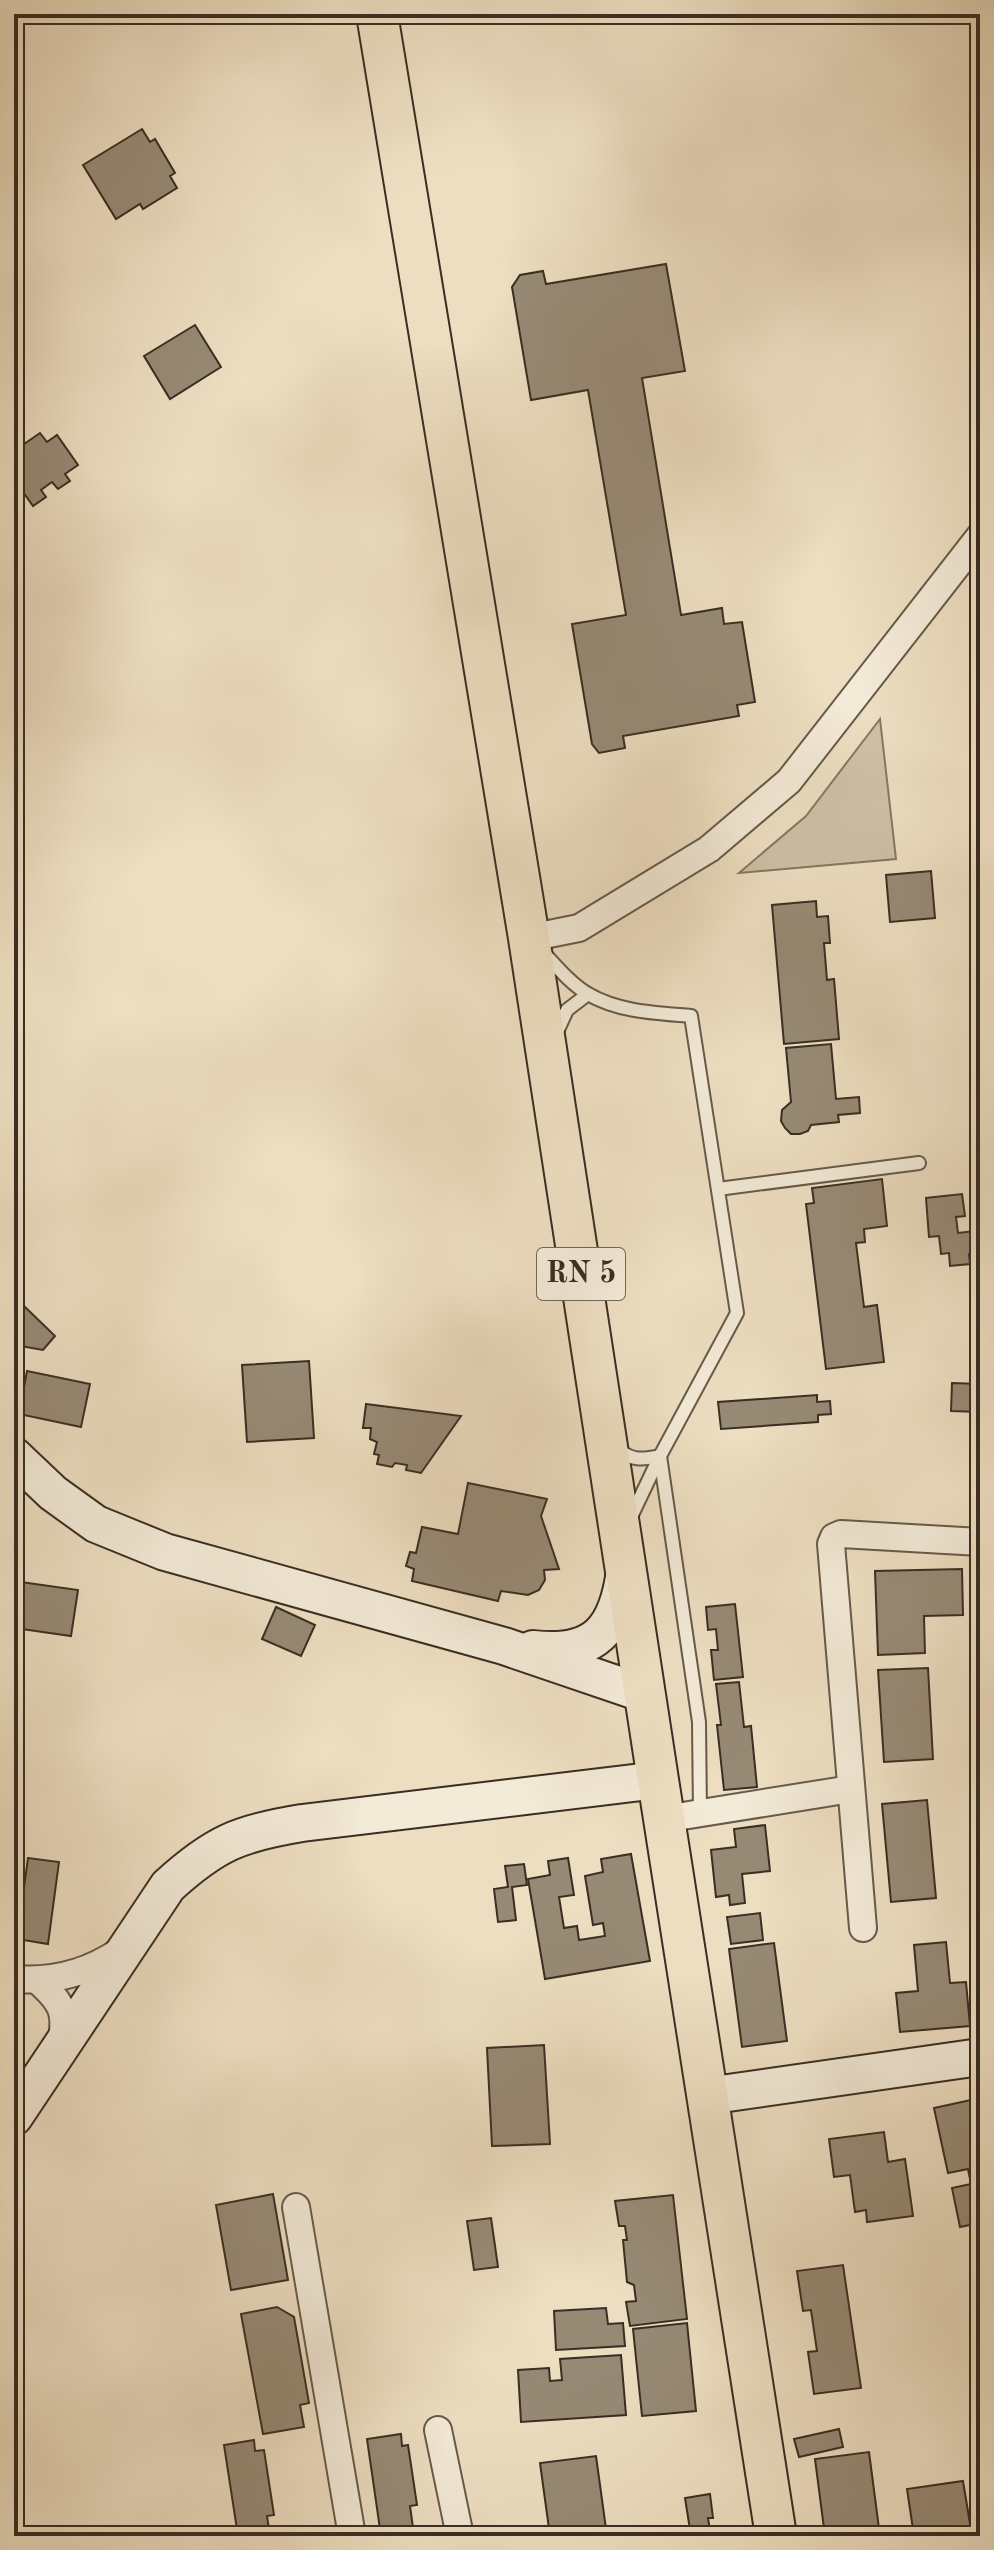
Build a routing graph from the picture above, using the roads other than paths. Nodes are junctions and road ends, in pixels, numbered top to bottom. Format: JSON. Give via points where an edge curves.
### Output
{"nodes":[{"id":1,"x":377,"y":14,"type":"edge"},
{"id":2,"x":980,"y":536,"type":"edge"},
{"id":3,"x":529,"y":938,"type":"junction"},
{"id":4,"x":588,"y":994,"type":"junction"},
{"id":5,"x":549,"y":1068,"type":"junction"},
{"id":6,"x":919,"y":1163,"type":"dead end"},
{"id":7,"x":718,"y":1189,"type":"junction"},
{"id":8,"x":606,"y":1437,"type":"junction"},
{"id":9,"x":14,"y":1456,"type":"edge"},
{"id":10,"x":660,"y":1456,"type":"junction"},
{"id":11,"x":980,"y":1542,"type":"edge"},
{"id":12,"x":623,"y":1551,"type":"junction"},
{"id":13,"x":504,"y":1646,"type":"junction"},
{"id":14,"x":645,"y":1694,"type":"junction"},
{"id":15,"x":658,"y":1780,"type":"junction"},
{"id":16,"x":851,"y":1789,"type":"junction"},
{"id":17,"x":682,"y":1816,"type":"junction"},
{"id":18,"x":863,"y":1928,"type":"dead end"},
{"id":19,"x":131,"y":1943,"type":"junction"},
{"id":20,"x":26,"y":1980,"type":"edge"},
{"id":21,"x":59,"y":2051,"type":"junction"},
{"id":22,"x":980,"y":2057,"type":"edge"},
{"id":23,"x":707,"y":2096,"type":"junction"},
{"id":24,"x":14,"y":2117,"type":"edge"},
{"id":25,"x":296,"y":2207,"type":"dead end"},
{"id":26,"x":438,"y":2430,"type":"dead end"},
{"id":27,"x":352,"y":2536,"type":"edge"},
{"id":28,"x":460,"y":2536,"type":"edge"},
{"id":29,"x":776,"y":2536,"type":"edge"}],
"edges":[{"from":1,"to":3,"type":"main road","number":"RN 5"},
{"from":2,"to":3,"type":"street","via":[[789,781],[709,849],[579,928]]},
{"from":3,"to":4,"type":"lane"},
{"from":3,"to":5,"type":"main road","number":"RN 5"},
{"from":4,"to":5,"type":"lane","via":[[567,1010]]},
{"from":4,"to":7,"type":"lane","via":[[633,1011],[691,1016]]},
{"from":5,"to":8,"type":"main road","number":"RN 5"},
{"from":6,"to":7,"type":"lane"},
{"from":7,"to":10,"type":"lane","via":[[737,1313]]},
{"from":8,"to":10,"type":"lane","via":[[626,1456]]},
{"from":8,"to":12,"type":"main road","number":"RN 5"},
{"from":9,"to":13,"type":"street","via":[[96,1524],[165,1552]]},
{"from":10,"to":12,"type":"lane"},
{"from":10,"to":17,"type":"lane","via":[[699,1722]]},
{"from":11,"to":16,"type":"street","via":[[834,1537]]},
{"from":12,"to":13,"type":"street","via":[[622,1593],[597,1638],[573,1650]]},
{"from":12,"to":14,"type":"main road","number":"RN 5"},
{"from":13,"to":14,"type":"street"},
{"from":14,"to":15,"type":"main road","number":"RN 5"},
{"from":15,"to":17,"type":"main road","number":"RN 5"},
{"from":15,"to":19,"type":"street","via":[[255,1831],[198,1859],[168,1886]]},
{"from":16,"to":17,"type":"street"},
{"from":16,"to":18,"type":"street"},
{"from":17,"to":23,"type":"main road","number":"RN 5"},
{"from":19,"to":20,"type":"street","via":[[100,1965],[73,1975]]},
{"from":19,"to":21,"type":"street"},
{"from":20,"to":21,"type":"street","via":[[54,1995],[61,2007]]},
{"from":21,"to":24,"type":"street"},
{"from":22,"to":23,"type":"street"},
{"from":23,"to":29,"type":"main road","number":"RN 5"},
{"from":25,"to":27,"type":"street"},
{"from":26,"to":28,"type":"street"}]}
